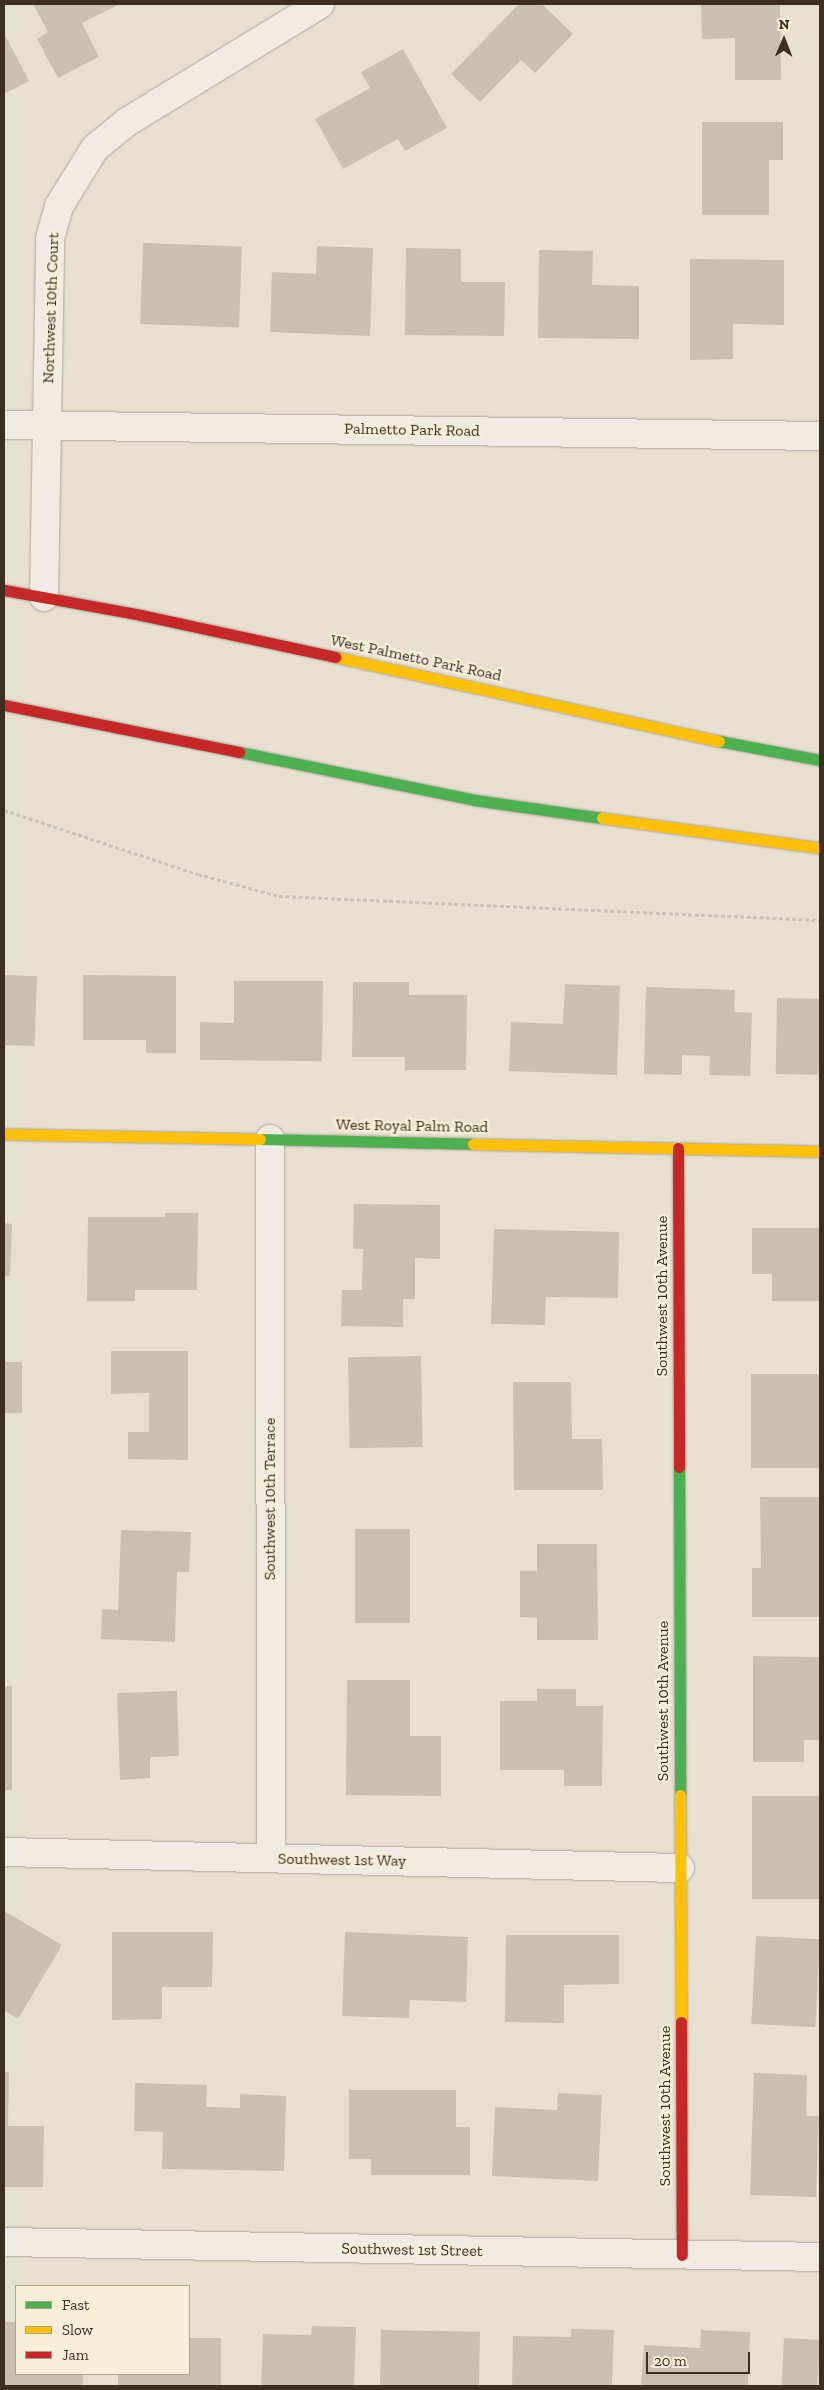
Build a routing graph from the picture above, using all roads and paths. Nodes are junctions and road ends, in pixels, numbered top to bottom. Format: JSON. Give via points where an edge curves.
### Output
{"nodes":[{"id":1,"x":320,"y":4,"type":"edge"},
{"id":2,"x":4,"y":424,"type":"edge"},
{"id":3,"x":48,"y":425,"type":"junction"},
{"id":4,"x":820,"y":436,"type":"edge"},
{"id":5,"x":4,"y":590,"type":"edge"},
{"id":6,"x":44,"y":597,"type":"junction"},
{"id":7,"x":4,"y":705,"type":"edge"},
{"id":8,"x":820,"y":760,"type":"edge"},
{"id":9,"x":4,"y":810,"type":"edge"},
{"id":10,"x":820,"y":848,"type":"edge"},
{"id":11,"x":820,"y":920,"type":"edge"},
{"id":12,"x":4,"y":1134,"type":"edge"},
{"id":13,"x":270,"y":1139,"type":"junction"},
{"id":14,"x":678,"y":1148,"type":"junction"},
{"id":15,"x":820,"y":1151,"type":"edge"},
{"id":16,"x":4,"y":1852,"type":"edge"},
{"id":17,"x":271,"y":1858,"type":"junction"},
{"id":18,"x":680,"y":1868,"type":"junction"},
{"id":19,"x":4,"y":2242,"type":"edge"},
{"id":20,"x":682,"y":2255,"type":"junction"},
{"id":21,"x":820,"y":2257,"type":"edge"}],
"edges":[{"from":1,"to":3,"type":"street","name":"Northwest 10th Court","via":[[127,122],[95,148],[72,180],[59,206],[50,238]]},
{"from":2,"to":3,"type":"street","name":"Palmetto Park Road"},
{"from":3,"to":4,"type":"street","name":"Palmetto Park Road"},
{"from":3,"to":6,"type":"street","name":"Northwest 10th Court"},
{"from":5,"to":6,"type":"street","name":"West Palmetto Park Road"},
{"from":6,"to":8,"type":"street","name":"West Palmetto Park Road"},
{"from":7,"to":10,"type":"street","via":[[474,800]]},
{"from":9,"to":11,"type":"path","via":[[198,874],[279,896]]},
{"from":12,"to":13,"type":"street","name":"West Royal Palm Road"},
{"from":13,"to":14,"type":"street","name":"West Royal Palm Road"},
{"from":13,"to":17,"type":"street","name":"Southwest 10th Terrace"},
{"from":14,"to":15,"type":"street","name":"West Royal Palm Road"},
{"from":14,"to":18,"type":"street","name":"Southwest 10th Avenue"},
{"from":16,"to":17,"type":"street","name":"Southwest 1st Way"},
{"from":17,"to":18,"type":"street","name":"Southwest 1st Way"},
{"from":18,"to":20,"type":"street","name":"Southwest 10th Avenue"},
{"from":19,"to":20,"type":"street","name":"Southwest 1st Street"},
{"from":20,"to":21,"type":"street","name":"Southwest 1st Street"}]}
